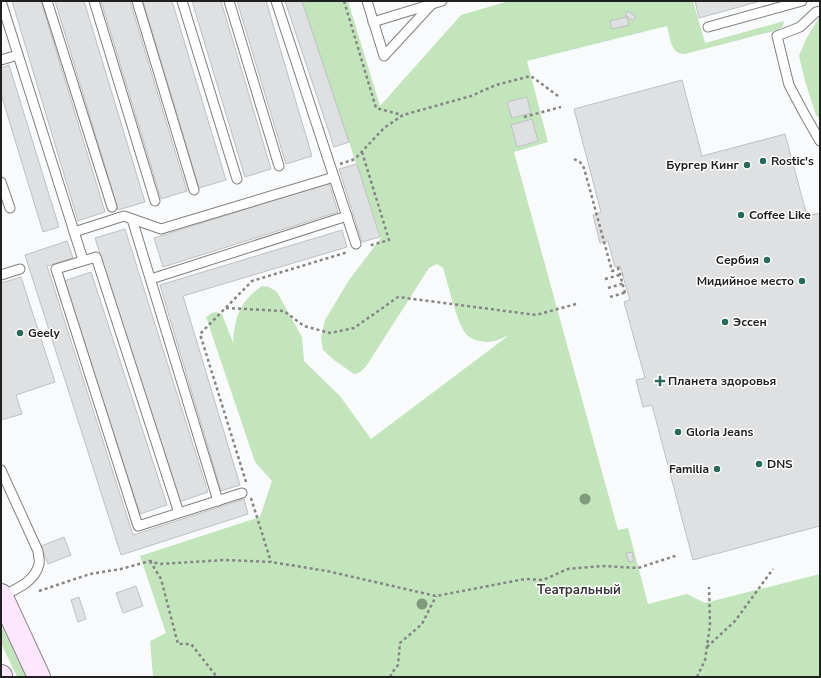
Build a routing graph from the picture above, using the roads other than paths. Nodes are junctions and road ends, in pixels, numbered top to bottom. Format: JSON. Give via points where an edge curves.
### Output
{"nodes":[{"id":1,"x":1,"y":1,"type":"edge"},
{"id":2,"x":47,"y":1,"type":"edge"},
{"id":3,"x":94,"y":1,"type":"edge"},
{"id":4,"x":137,"y":1,"type":"edge"},
{"id":5,"x":182,"y":1,"type":"edge"},
{"id":6,"x":229,"y":1,"type":"edge"},
{"id":7,"x":276,"y":1,"type":"edge"},
{"id":8,"x":367,"y":1,"type":"edge"},
{"id":9,"x":442,"y":1,"type":"edge"},
{"id":10,"x":802,"y":1,"type":"edge"},
{"id":11,"x":431,"y":5,"type":"junction"},
{"id":12,"x":818,"y":11,"type":"edge"},
{"id":13,"x":373,"y":22,"type":"junction"},
{"id":14,"x":708,"y":27,"type":"dead end"},
{"id":15,"x":18,"y":54,"type":"junction"},
{"id":16,"x":1,"y":60,"type":"edge"},
{"id":17,"x":820,"y":141,"type":"edge"},
{"id":18,"x":279,"y":166,"type":"dead end"},
{"id":19,"x":334,"y":177,"type":"junction"},
{"id":20,"x":237,"y":179,"type":"dead end"},
{"id":21,"x":1,"y":182,"type":"edge"},
{"id":22,"x":194,"y":190,"type":"dead end"},
{"id":23,"x":155,"y":201,"type":"dead end"},
{"id":24,"x":112,"y":207,"type":"dead end"},
{"id":25,"x":10,"y":208,"type":"dead end"},
{"id":26,"x":347,"y":216,"type":"junction"},
{"id":27,"x":132,"y":219,"type":"junction"},
{"id":28,"x":74,"y":232,"type":"junction"},
{"id":29,"x":353,"y":248,"type":"road end"},
{"id":30,"x":83,"y":260,"type":"junction"},
{"id":31,"x":20,"y":269,"type":"dead end"},
{"id":32,"x":1,"y":275,"type":"edge"},
{"id":33,"x":151,"y":279,"type":"junction"},
{"id":34,"x":1,"y":470,"type":"edge"},
{"id":35,"x":246,"y":491,"type":"road end"},
{"id":36,"x":218,"y":501,"type":"junction"},
{"id":37,"x":179,"y":513,"type":"junction"},
{"id":38,"x":1,"y":596,"type":"edge"},
{"id":39,"x":39,"y":677,"type":"edge"}],
"edges":[{"from":1,"to":15,"type":"lane"},
{"from":2,"to":24,"type":"lane"},
{"from":3,"to":23,"type":"lane"},
{"from":4,"to":22,"type":"lane"},
{"from":5,"to":20,"type":"lane"},
{"from":6,"to":18,"type":"lane"},
{"from":7,"to":19,"type":"lane"},
{"from":8,"to":13,"type":"lane"},
{"from":9,"to":11,"type":"lane"},
{"from":10,"to":12,"type":"lane"},
{"from":10,"to":14,"type":"lane"},
{"from":11,"to":13,"type":"lane"},
{"from":11,"to":13,"type":"lane","via":[[384,56]]},
{"from":12,"to":17,"type":"lane","via":[[800,27],[777,36],[789,85]]},
{"from":15,"to":16,"type":"lane"},
{"from":15,"to":28,"type":"lane"},
{"from":19,"to":26,"type":"lane"},
{"from":19,"to":27,"type":"lane","via":[[161,229]]},
{"from":21,"to":25,"type":"lane"},
{"from":26,"to":29,"type":"lane"},
{"from":26,"to":33,"type":"lane"},
{"from":27,"to":28,"type":"lane","via":[[124,216]]},
{"from":27,"to":33,"type":"lane"},
{"from":28,"to":30,"type":"lane"},
{"from":30,"to":37,"type":"lane","via":[[96,257]]},
{"from":30,"to":37,"type":"lane","via":[[56,269],[138,526]]},
{"from":31,"to":32,"type":"lane"},
{"from":33,"to":36,"type":"lane"},
{"from":34,"to":38,"type":"lane","via":[[38,551],[39,564],[28,583]]},
{"from":35,"to":36,"type":"lane"},
{"from":36,"to":37,"type":"lane"},
{"from":38,"to":39,"type":"main road"}]}
